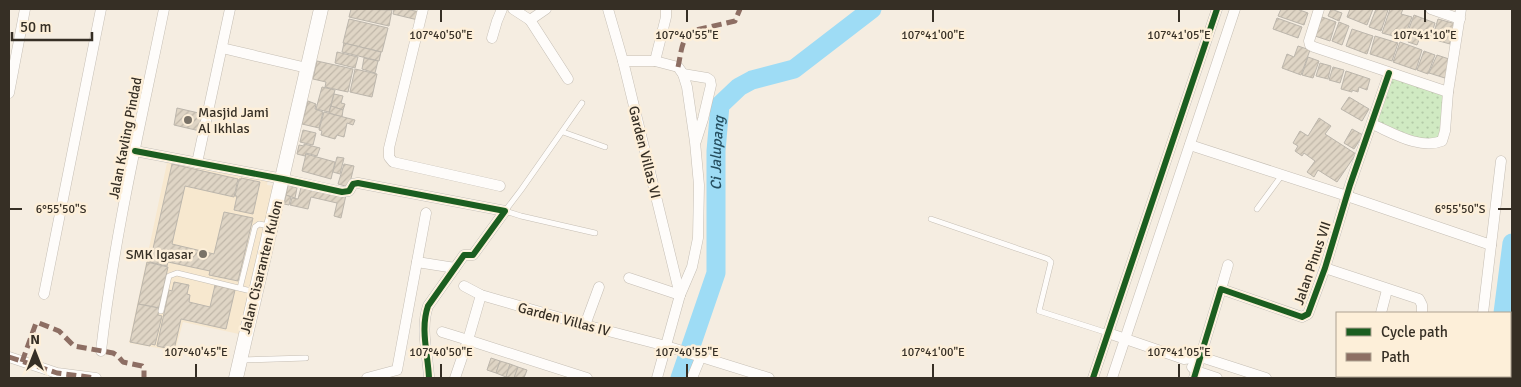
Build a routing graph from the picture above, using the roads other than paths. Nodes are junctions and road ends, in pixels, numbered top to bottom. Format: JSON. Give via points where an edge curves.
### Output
{"nodes":[{"id":1,"x":25,"y":9,"type":"edge"},
{"id":2,"x":101,"y":9,"type":"edge"},
{"id":3,"x":164,"y":9,"type":"edge"},
{"id":4,"x":230,"y":9,"type":"edge"},
{"id":5,"x":321,"y":9,"type":"edge"},
{"id":6,"x":422,"y":9,"type":"edge"},
{"id":7,"x":502,"y":9,"type":"edge"},
{"id":8,"x":512,"y":9,"type":"edge"},
{"id":9,"x":546,"y":9,"type":"edge"},
{"id":10,"x":608,"y":9,"type":"edge"},
{"id":11,"x":666,"y":9,"type":"edge"},
{"id":12,"x":1218,"y":9,"type":"edge"},
{"id":13,"x":1235,"y":9,"type":"edge"},
{"id":14,"x":1318,"y":9,"type":"edge"},
{"id":15,"x":1431,"y":9,"type":"edge"},
{"id":16,"x":1461,"y":14,"type":"edge"},
{"id":17,"x":530,"y":20,"type":"junction"},
{"id":18,"x":492,"y":38,"type":"dead end"},
{"id":19,"x":222,"y":48,"type":"junction"},
{"id":20,"x":623,"y":60,"type":"junction"},
{"id":21,"x":655,"y":60,"type":"junction"},
{"id":22,"x":307,"y":68,"type":"junction"},
{"id":23,"x":1389,"y":73,"type":"junction"},
{"id":24,"x":683,"y":74,"type":"junction"},
{"id":25,"x":568,"y":79,"type":"dead end"},
{"id":26,"x":1448,"y":92,"type":"junction"},
{"id":27,"x":9,"y":93,"type":"edge"},
{"id":28,"x":582,"y":103,"type":"dead end"},
{"id":29,"x":1372,"y":124,"type":"junction"},
{"id":30,"x":1176,"y":131,"type":"junction"},
{"id":31,"x":563,"y":132,"type":"junction"},
{"id":32,"x":695,"y":142,"type":"junction"},
{"id":33,"x":1190,"y":145,"type":"junction"},
{"id":34,"x":605,"y":147,"type":"dead end"},
{"id":35,"x":1171,"y":148,"type":"junction"},
{"id":36,"x":135,"y":151,"type":"junction"},
{"id":37,"x":1501,"y":161,"type":"dead end"},
{"id":38,"x":196,"y":163,"type":"junction"},
{"id":39,"x":1283,"y":175,"type":"junction"},
{"id":40,"x":282,"y":179,"type":"junction"},
{"id":41,"x":500,"y":186,"type":"dead end"},
{"id":42,"x":1347,"y":196,"type":"junction"},
{"id":43,"x":1257,"y":209,"type":"dead end"},
{"id":44,"x":505,"y":210,"type":"junction"},
{"id":45,"x":426,"y":213,"type":"dead end"},
{"id":46,"x":931,"y":219,"type":"dead end"},
{"id":47,"x":271,"y":226,"type":"junction"},
{"id":48,"x":594,"y":233,"type":"dead end"},
{"id":49,"x":1491,"y":246,"type":"junction"},
{"id":50,"x":417,"y":262,"type":"junction"},
{"id":51,"x":1228,"y":266,"type":"dead end"},
{"id":52,"x":455,"y":268,"type":"junction"},
{"id":53,"x":1325,"y":268,"type":"junction"},
{"id":54,"x":629,"y":278,"type":"dead end"},
{"id":55,"x":464,"y":286,"type":"dead end"},
{"id":56,"x":599,"y":287,"type":"dead end"},
{"id":57,"x":240,"y":288,"type":"junction"},
{"id":58,"x":1221,"y":289,"type":"junction"},
{"id":59,"x":1387,"y":290,"type":"junction"},
{"id":60,"x":255,"y":292,"type":"junction"},
{"id":61,"x":44,"y":294,"type":"dead end"},
{"id":62,"x":481,"y":295,"type":"junction"},
{"id":63,"x":680,"y":295,"type":"junction"},
{"id":64,"x":161,"y":311,"type":"dead end"},
{"id":65,"x":1381,"y":312,"type":"edge"},
{"id":66,"x":1422,"y":312,"type":"edge"},
{"id":67,"x":1483,"y":312,"type":"edge"},
{"id":68,"x":585,"y":325,"type":"junction"},
{"id":69,"x":442,"y":332,"type":"dead end"},
{"id":70,"x":1108,"y":333,"type":"junction"},
{"id":71,"x":468,"y":340,"type":"junction"},
{"id":72,"x":1125,"y":340,"type":"junction"},
{"id":73,"x":669,"y":347,"type":"junction"},
{"id":74,"x":101,"y":351,"type":"dead end"},
{"id":75,"x":699,"y":355,"type":"junction"},
{"id":76,"x":9,"y":357,"type":"edge"},
{"id":77,"x":1201,"y":357,"type":"junction"},
{"id":78,"x":306,"y":358,"type":"dead end"},
{"id":79,"x":1184,"y":359,"type":"junction"},
{"id":80,"x":239,"y":360,"type":"junction"},
{"id":81,"x":397,"y":374,"type":"edge"},
{"id":82,"x":1195,"y":375,"type":"edge"},
{"id":83,"x":96,"y":378,"type":"edge"},
{"id":84,"x":236,"y":378,"type":"edge"},
{"id":85,"x":367,"y":378,"type":"edge"},
{"id":86,"x":429,"y":378,"type":"edge"},
{"id":87,"x":455,"y":378,"type":"edge"},
{"id":88,"x":587,"y":378,"type":"edge"},
{"id":89,"x":657,"y":378,"type":"edge"},
{"id":90,"x":692,"y":378,"type":"edge"},
{"id":91,"x":769,"y":378,"type":"edge"},
{"id":92,"x":1093,"y":378,"type":"edge"},
{"id":93,"x":1112,"y":378,"type":"edge"},
{"id":94,"x":1217,"y":378,"type":"edge"},
{"id":95,"x":1266,"y":378,"type":"edge"}],
"edges":[{"from":1,"to":27,"type":"street"},
{"from":2,"to":61,"type":"street"},
{"from":3,"to":36,"type":"street","name":"Jalan Kavling Pindad"},
{"from":4,"to":19,"type":"street"},
{"from":5,"to":22,"type":"main road","name":"Jalan Cisaranten Kulon"},
{"from":6,"to":41,"type":"street","via":[[389,156],[393,162]]},
{"from":7,"to":18,"type":"street"},
{"from":8,"to":17,"type":"street"},
{"from":9,"to":17,"type":"street"},
{"from":10,"to":20,"type":"street","name":"Garden Villas VI"},
{"from":11,"to":21,"type":"street"},
{"from":12,"to":30,"type":"street"},
{"from":13,"to":33,"type":"street"},
{"from":14,"to":23,"type":"street","via":[[1310,45]]},
{"from":15,"to":16,"type":"street"},
{"from":16,"to":26,"type":"street"},
{"from":17,"to":25,"type":"street"},
{"from":19,"to":22,"type":"street"},
{"from":19,"to":38,"type":"street"},
{"from":20,"to":21,"type":"street"},
{"from":20,"to":63,"type":"street","name":"Garden Villas VI"},
{"from":21,"to":24,"type":"street","via":[[678,68]]},
{"from":22,"to":40,"type":"main road","name":"Jalan Cisaranten Kulon"},
{"from":23,"to":26,"type":"street"},
{"from":23,"to":29,"type":"street","name":"Jalan Pinus VII"},
{"from":24,"to":32,"type":"street"},
{"from":24,"to":32,"type":"street","via":[[707,78],[711,85]]},
{"from":26,"to":29,"type":"street","via":[[1446,131],[1442,141],[1436,144],[1413,141]]},
{"from":28,"to":31,"type":"lane"},
{"from":29,"to":42,"type":"street","name":"Jalan Pinus VII"},
{"from":30,"to":33,"type":"street"},
{"from":30,"to":35,"type":"street"},
{"from":31,"to":34,"type":"lane"},
{"from":31,"to":44,"type":"lane"},
{"from":32,"to":63,"type":"street","via":[[699,184],[698,238],[692,267]]},
{"from":33,"to":35,"type":"street"},
{"from":33,"to":39,"type":"street"},
{"from":33,"to":72,"type":"street"},
{"from":35,"to":70,"type":"street"},
{"from":36,"to":38,"type":"street"},
{"from":36,"to":74,"type":"street","name":"Jalan Kavling Pindad"},
{"from":37,"to":49,"type":"street"},
{"from":38,"to":40,"type":"street"},
{"from":39,"to":42,"type":"street"},
{"from":39,"to":43,"type":"lane"},
{"from":40,"to":44,"type":"street","via":[[347,193],[353,184],[358,183]]},
{"from":40,"to":47,"type":"main road","name":"Jalan Cisaranten Kulon"},
{"from":42,"to":49,"type":"street"},
{"from":42,"to":53,"type":"street","name":"Jalan Pinus VII"},
{"from":44,"to":48,"type":"lane"},
{"from":44,"to":52,"type":"street","via":[[473,255],[464,255]]},
{"from":45,"to":50,"type":"street"},
{"from":46,"to":70,"type":"lane","via":[[1048,259],[1051,262],[1039,311]]},
{"from":47,"to":57,"type":"lane","via":[[259,224],[255,227]]},
{"from":47,"to":60,"type":"main road","name":"Jalan Cisaranten Kulon"},
{"from":49,"to":67,"type":"street"},
{"from":50,"to":52,"type":"street"},
{"from":50,"to":81,"type":"street"},
{"from":51,"to":58,"type":"street"},
{"from":52,"to":86,"type":"street","via":[[426,312]]},
{"from":53,"to":58,"type":"street","name":"Jalan Pinus VII","via":[[1308,314],[1302,317]]},
{"from":53,"to":59,"type":"street"},
{"from":54,"to":63,"type":"street"},
{"from":55,"to":62,"type":"street","name":"Garden Villas IV"},
{"from":56,"to":68,"type":"street"},
{"from":57,"to":60,"type":"lane"},
{"from":57,"to":64,"type":"lane","via":[[173,274],[169,276]]},
{"from":58,"to":77,"type":"street"},
{"from":59,"to":65,"type":"street"},
{"from":59,"to":66,"type":"street","via":[[1419,300]]},
{"from":60,"to":80,"type":"main road","name":"Jalan Cisaranten Kulon"},
{"from":62,"to":68,"type":"street","name":"Garden Villas IV"},
{"from":62,"to":71,"type":"street"},
{"from":63,"to":73,"type":"street"},
{"from":68,"to":73,"type":"street","name":"Garden Villas IV"},
{"from":69,"to":71,"type":"street"},
{"from":70,"to":72,"type":"street"},
{"from":70,"to":92,"type":"street"},
{"from":71,"to":87,"type":"street"},
{"from":71,"to":88,"type":"street"},
{"from":72,"to":79,"type":"street"},
{"from":72,"to":93,"type":"street"},
{"from":73,"to":75,"type":"street","name":"Garden Villas IV"},
{"from":73,"to":89,"type":"street"},
{"from":75,"to":90,"type":"street"},
{"from":75,"to":91,"type":"street","name":"Garden Villas IV"},
{"from":76,"to":83,"type":"street","via":[[57,373]]},
{"from":77,"to":79,"type":"street"},
{"from":77,"to":82,"type":"street"},
{"from":77,"to":95,"type":"street"},
{"from":78,"to":80,"type":"lane"},
{"from":79,"to":82,"type":"street"},
{"from":80,"to":84,"type":"main road","name":"Jalan Cisaranten Kulon"},
{"from":81,"to":85,"type":"street"},
{"from":82,"to":94,"type":"street"}]}
